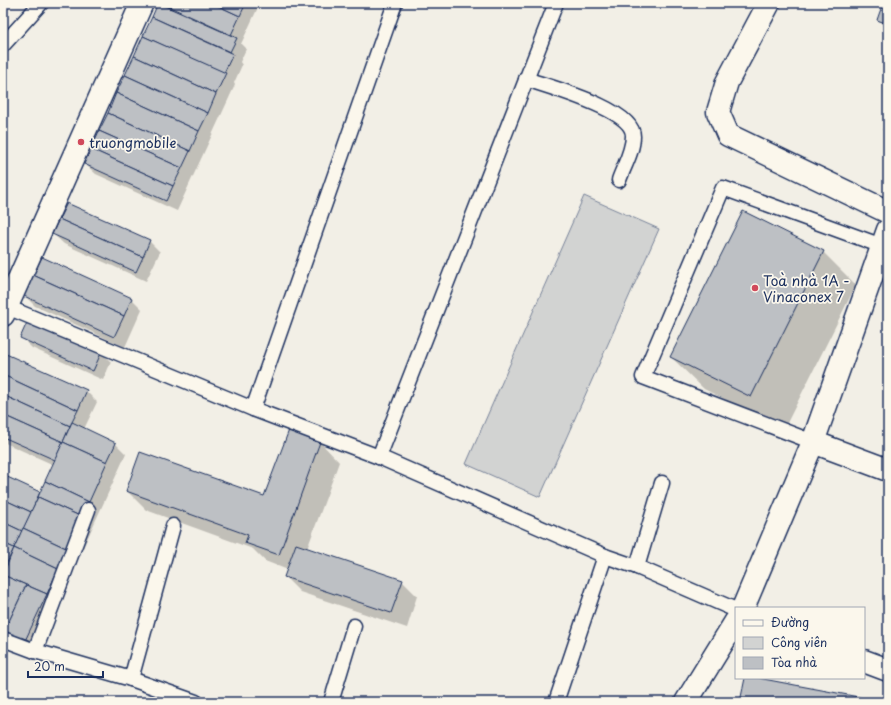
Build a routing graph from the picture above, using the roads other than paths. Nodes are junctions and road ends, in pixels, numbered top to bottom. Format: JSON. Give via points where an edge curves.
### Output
{"nodes":[{"id":1,"x":41,"y":3,"type":"edge"},
{"id":2,"x":142,"y":3,"type":"edge"},
{"id":3,"x":395,"y":3,"type":"edge"},
{"id":4,"x":556,"y":3,"type":"edge"},
{"id":5,"x":769,"y":3,"type":"edge"},
{"id":6,"x":3,"y":45,"type":"edge"},
{"id":7,"x":526,"y":79,"type":"junction"},
{"id":8,"x":619,"y":180,"type":"dead end"},
{"id":9,"x":888,"y":212,"type":"edge"},
{"id":10,"x":885,"y":238,"type":"edge"},
{"id":11,"x":5,"y":311,"type":"edge"},
{"id":12,"x":253,"y":409,"type":"junction"},
{"id":13,"x":813,"y":442,"type":"junction"},
{"id":14,"x":379,"y":456,"type":"junction"},
{"id":15,"x":888,"y":470,"type":"edge"},
{"id":16,"x":662,"y":483,"type":"dead end"},
{"id":17,"x":88,"y":510,"type":"dead end"},
{"id":18,"x":173,"y":526,"type":"dead end"},
{"id":19,"x":605,"y":556,"type":"junction"},
{"id":20,"x":637,"y":568,"type":"junction"},
{"id":21,"x":743,"y":607,"type":"edge"},
{"id":22,"x":735,"y":610,"type":"edge"},
{"id":23,"x":735,"y":623,"type":"edge"},
{"id":24,"x":354,"y":626,"type":"dead end"},
{"id":25,"x":3,"y":639,"type":"edge"},
{"id":26,"x":35,"y":651,"type":"junction"},
{"id":27,"x":865,"y":661,"type":"edge"},
{"id":28,"x":888,"y":670,"type":"edge"},
{"id":29,"x":131,"y":679,"type":"junction"},
{"id":30,"x":196,"y":702,"type":"edge"},
{"id":31,"x":331,"y":702,"type":"edge"},
{"id":32,"x":556,"y":702,"type":"edge"},
{"id":33,"x":686,"y":702,"type":"edge"}],
"edges":[{"from":1,"to":6,"type":"lane"},
{"from":2,"to":11,"type":"street"},
{"from":3,"to":12,"type":"lane"},
{"from":4,"to":7,"type":"lane"},
{"from":5,"to":9,"type":"street","via":[[727,82],[720,104],[718,112],[728,135]]},
{"from":7,"to":8,"type":"lane","via":[[610,109],[626,120],[634,134],[631,150]]},
{"from":7,"to":14,"type":"lane"},
{"from":10,"to":13,"type":"street"},
{"from":10,"to":13,"type":"lane","via":[[723,188],[643,377]]},
{"from":11,"to":12,"type":"lane"},
{"from":12,"to":14,"type":"lane"},
{"from":13,"to":15,"type":"street"},
{"from":13,"to":21,"type":"street"},
{"from":14,"to":19,"type":"lane"},
{"from":16,"to":20,"type":"lane"},
{"from":17,"to":26,"type":"lane"},
{"from":18,"to":29,"type":"lane"},
{"from":19,"to":20,"type":"lane"},
{"from":19,"to":32,"type":"lane"},
{"from":20,"to":22,"type":"lane"},
{"from":23,"to":33,"type":"street"},
{"from":24,"to":31,"type":"lane"},
{"from":25,"to":26,"type":"lane"},
{"from":26,"to":29,"type":"lane"},
{"from":27,"to":28,"type":"street"},
{"from":29,"to":30,"type":"lane"}]}
